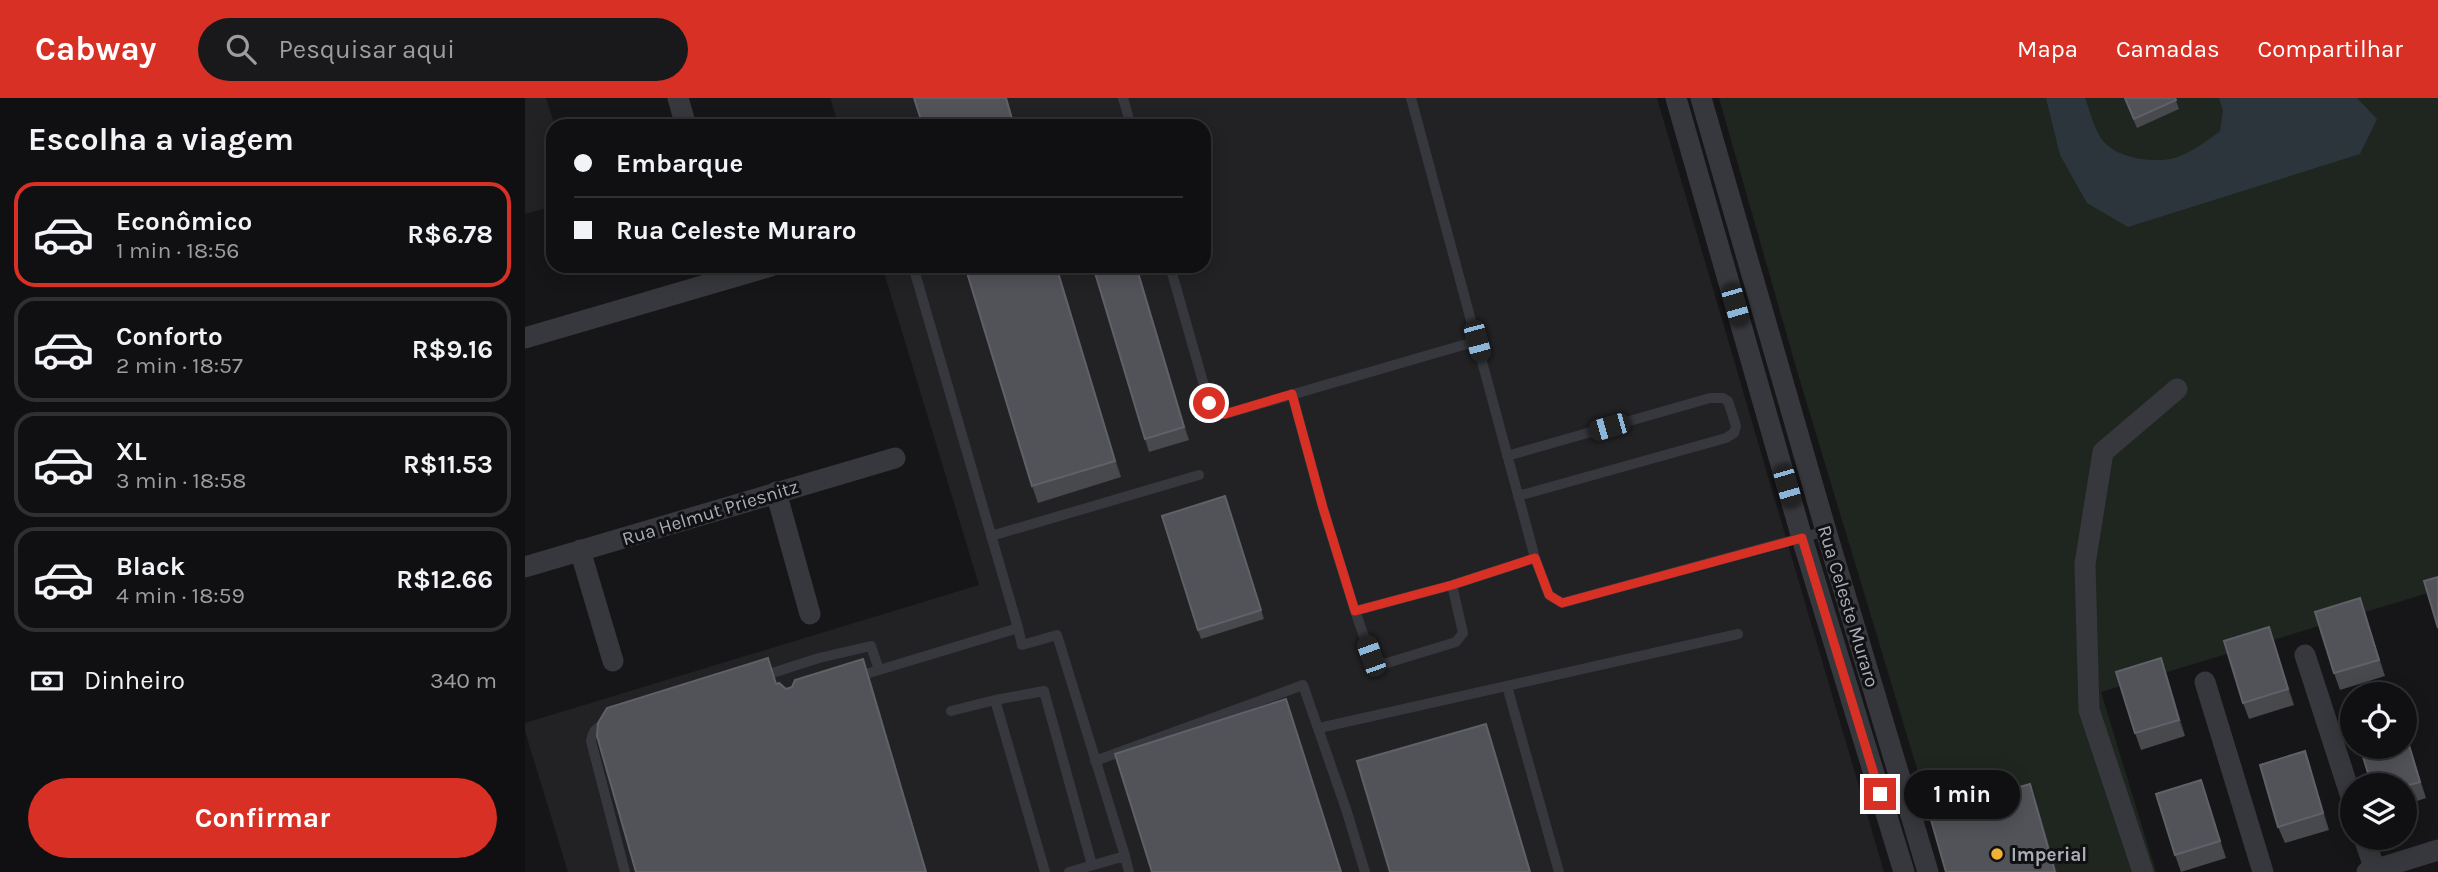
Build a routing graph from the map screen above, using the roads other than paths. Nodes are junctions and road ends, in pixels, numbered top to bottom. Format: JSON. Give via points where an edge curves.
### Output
{"nodes":[{"id":1,"x":678,"y":98,"type":"edge"},
{"id":2,"x":1123,"y":98,"type":"edge"},
{"id":3,"x":1411,"y":98,"type":"edge"},
{"id":4,"x":1676,"y":98,"type":"edge"},
{"id":5,"x":1701,"y":98,"type":"edge"},
{"id":6,"x":685,"y":119,"type":"edge"},
{"id":7,"x":1129,"y":119,"type":"edge"},
{"id":8,"x":726,"y":273,"type":"edge"},
{"id":9,"x":915,"y":273,"type":"edge"},
{"id":10,"x":1172,"y":273,"type":"edge"},
{"id":11,"x":525,"y":338,"type":"edge"},
{"id":12,"x":1477,"y":341,"type":"junction"},
{"id":13,"x":2177,"y":389,"type":"dead end"},
{"id":14,"x":1292,"y":394,"type":"junction"},
{"id":15,"x":1507,"y":456,"type":"junction"},
{"id":16,"x":895,"y":458,"type":"dead end"},
{"id":17,"x":1199,"y":475,"type":"dead end"},
{"id":18,"x":776,"y":492,"type":"junction"},
{"id":19,"x":1518,"y":496,"type":"junction"},
{"id":20,"x":1826,"y":531,"type":"junction"},
{"id":21,"x":991,"y":536,"type":"junction"},
{"id":22,"x":1802,"y":538,"type":"junction"},
{"id":23,"x":580,"y":550,"type":"junction"},
{"id":24,"x":1535,"y":558,"type":"junction"},
{"id":25,"x":525,"y":567,"type":"edge"},
{"id":26,"x":1452,"y":585,"type":"junction"},
{"id":27,"x":1355,"y":611,"type":"junction"},
{"id":28,"x":810,"y":614,"type":"dead end"},
{"id":29,"x":1018,"y":628,"type":"junction"},
{"id":30,"x":1738,"y":634,"type":"dead end"},
{"id":31,"x":2305,"y":655,"type":"dead end"},
{"id":32,"x":613,"y":661,"type":"dead end"},
{"id":33,"x":879,"y":670,"type":"junction"},
{"id":34,"x":753,"y":678,"type":"edge"},
{"id":35,"x":842,"y":681,"type":"edge"},
{"id":36,"x":2205,"y":682,"type":"dead end"},
{"id":37,"x":1507,"y":686,"type":"junction"},
{"id":38,"x":995,"y":699,"type":"junction"},
{"id":39,"x":951,"y":711,"type":"dead end"},
{"id":40,"x":622,"y":720,"type":"edge"},
{"id":41,"x":1318,"y":728,"type":"junction"},
{"id":42,"x":1095,"y":761,"type":"junction"},
{"id":43,"x":2343,"y":773,"type":"edge"},
{"id":44,"x":2367,"y":850,"type":"edge"},
{"id":45,"x":2438,"y":850,"type":"edge"},
{"id":46,"x":1125,"y":856,"type":"junction"},
{"id":47,"x":1092,"y":865,"type":"junction"},
{"id":48,"x":2371,"y":871,"type":"edge"},
{"id":49,"x":625,"y":872,"type":"edge"},
{"id":50,"x":1045,"y":872,"type":"edge"},
{"id":51,"x":1069,"y":872,"type":"edge"},
{"id":52,"x":1129,"y":872,"type":"edge"},
{"id":53,"x":1365,"y":872,"type":"edge"},
{"id":54,"x":1559,"y":872,"type":"edge"},
{"id":55,"x":1904,"y":872,"type":"edge"},
{"id":56,"x":1928,"y":872,"type":"edge"},
{"id":57,"x":2143,"y":872,"type":"edge"},
{"id":58,"x":2263,"y":872,"type":"edge"}],
"edges":[{"from":1,"to":6,"type":"street"},
{"from":2,"to":7,"type":"lane"},
{"from":3,"to":12,"type":"lane"},
{"from":4,"to":22,"type":"street","name":"Rua Celeste Muraro"},
{"from":5,"to":20,"type":"street","name":"Rua Celeste Muraro"},
{"from":8,"to":11,"type":"street"},
{"from":9,"to":21,"type":"lane"},
{"from":10,"to":14,"type":"lane","via":[[1209,403],[1216,413]]},
{"from":12,"to":14,"type":"lane"},
{"from":12,"to":15,"type":"lane"},
{"from":13,"to":57,"type":"street","via":[[2103,452],[2085,564],[2089,710]]},
{"from":14,"to":27,"type":"lane"},
{"from":15,"to":19,"type":"lane"},
{"from":15,"to":19,"type":"lane","via":[[1710,398],[1728,401],[1736,426],[1726,438]]},
{"from":16,"to":18,"type":"street","name":"Rua Helmut Priesnitz"},
{"from":17,"to":21,"type":"lane"},
{"from":18,"to":23,"type":"street","name":"Rua Helmut Priesnitz"},
{"from":18,"to":28,"type":"street"},
{"from":19,"to":24,"type":"lane"},
{"from":20,"to":22,"type":"lane"},
{"from":20,"to":56,"type":"street","name":"Rua Celeste Muraro"},
{"from":21,"to":29,"type":"lane"},
{"from":22,"to":24,"type":"lane","via":[[1562,603],[1549,595]]},
{"from":22,"to":55,"type":"street","name":"Rua Celeste Muraro"},
{"from":23,"to":25,"type":"street","name":"Rua Helmut Priesnitz"},
{"from":23,"to":32,"type":"street"},
{"from":24,"to":26,"type":"lane"},
{"from":26,"to":27,"type":"lane"},
{"from":26,"to":27,"type":"lane","via":[[1463,633],[1456,642],[1387,663],[1376,663],[1371,656]]},
{"from":29,"to":33,"type":"lane"},
{"from":29,"to":42,"type":"lane","via":[[1022,645],[1056,635]]},
{"from":30,"to":37,"type":"lane"},
{"from":31,"to":43,"type":"street"},
{"from":33,"to":34,"type":"lane","via":[[871,646]]},
{"from":33,"to":35,"type":"lane"},
{"from":36,"to":58,"type":"street"},
{"from":37,"to":41,"type":"lane"},
{"from":37,"to":54,"type":"lane"},
{"from":38,"to":39,"type":"lane"},
{"from":38,"to":47,"type":"lane","via":[[1044,691]]},
{"from":38,"to":50,"type":"lane"},
{"from":40,"to":49,"type":"lane","via":[[596,728],[591,741]]},
{"from":41,"to":42,"type":"lane","via":[[1303,685]]},
{"from":41,"to":53,"type":"lane"},
{"from":42,"to":46,"type":"lane"},
{"from":44,"to":48,"type":"street"},
{"from":45,"to":48,"type":"street"},
{"from":46,"to":47,"type":"lane"},
{"from":46,"to":52,"type":"lane"},
{"from":47,"to":51,"type":"lane"}]}
